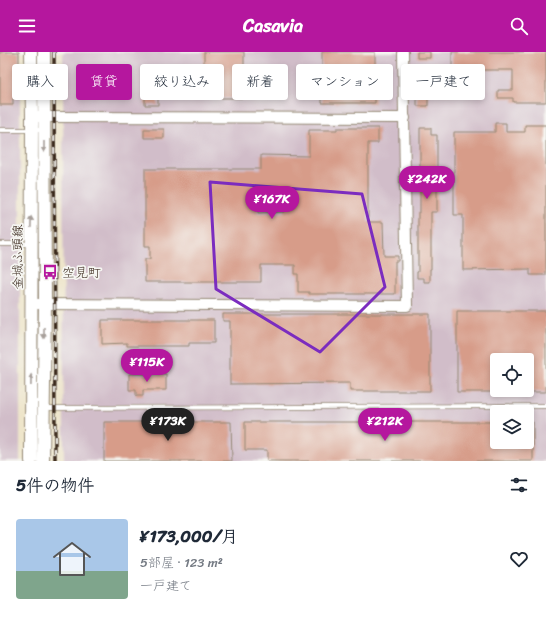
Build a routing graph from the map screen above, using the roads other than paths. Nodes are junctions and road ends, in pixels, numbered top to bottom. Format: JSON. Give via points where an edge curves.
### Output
{"nodes":[{"id":1,"x":31,"y":52,"type":"edge"},
{"id":2,"x":44,"y":52,"type":"edge"},
{"id":3,"x":403,"y":52,"type":"edge"},
{"id":4,"x":38,"y":117,"type":"junction"},
{"id":5,"x":405,"y":118,"type":"junction"},
{"id":6,"x":0,"y":130,"type":"edge"},
{"id":7,"x":38,"y":130,"type":"junction"},
{"id":8,"x":0,"y":244,"type":"edge"},
{"id":9,"x":31,"y":244,"type":"junction"},
{"id":10,"x":31,"y":303,"type":"junction"},
{"id":11,"x":44,"y":304,"type":"junction"},
{"id":12,"x":546,"y":406,"type":"edge"},
{"id":13,"x":30,"y":408,"type":"junction"},
{"id":14,"x":44,"y":408,"type":"junction"},
{"id":15,"x":30,"y":461,"type":"edge"},
{"id":16,"x":44,"y":461,"type":"edge"}],
"edges":[{"from":1,"to":4,"type":"main road","name":"金城ふ頭線"},
{"from":2,"to":4,"type":"main road","name":"金城ふ頭線"},
{"from":3,"to":5,"type":"street"},
{"from":4,"to":5,"type":"street"},
{"from":4,"to":7,"type":"main road","name":"金城ふ頭線"},
{"from":5,"to":11,"type":"street","via":[[407,306]]},
{"from":6,"to":7,"type":"lane"},
{"from":9,"to":7,"type":"main road","name":"金城ふ頭線","one_way":true},
{"from":7,"to":11,"type":"main road","name":"金城ふ頭線","one_way":true},
{"from":8,"to":9,"type":"lane"},
{"from":9,"to":10,"type":"main road","name":"金城ふ頭線"},
{"from":10,"to":11,"type":"street"},
{"from":13,"to":10,"type":"main road","name":"金城ふ頭線","one_way":true},
{"from":11,"to":14,"type":"main road","name":"金城ふ頭線","one_way":true},
{"from":12,"to":14,"type":"lane"},
{"from":13,"to":14,"type":"lane"},
{"from":13,"to":15,"type":"main road","name":"金城ふ頭線"},
{"from":14,"to":16,"type":"main road","name":"金城ふ頭線"}]}
